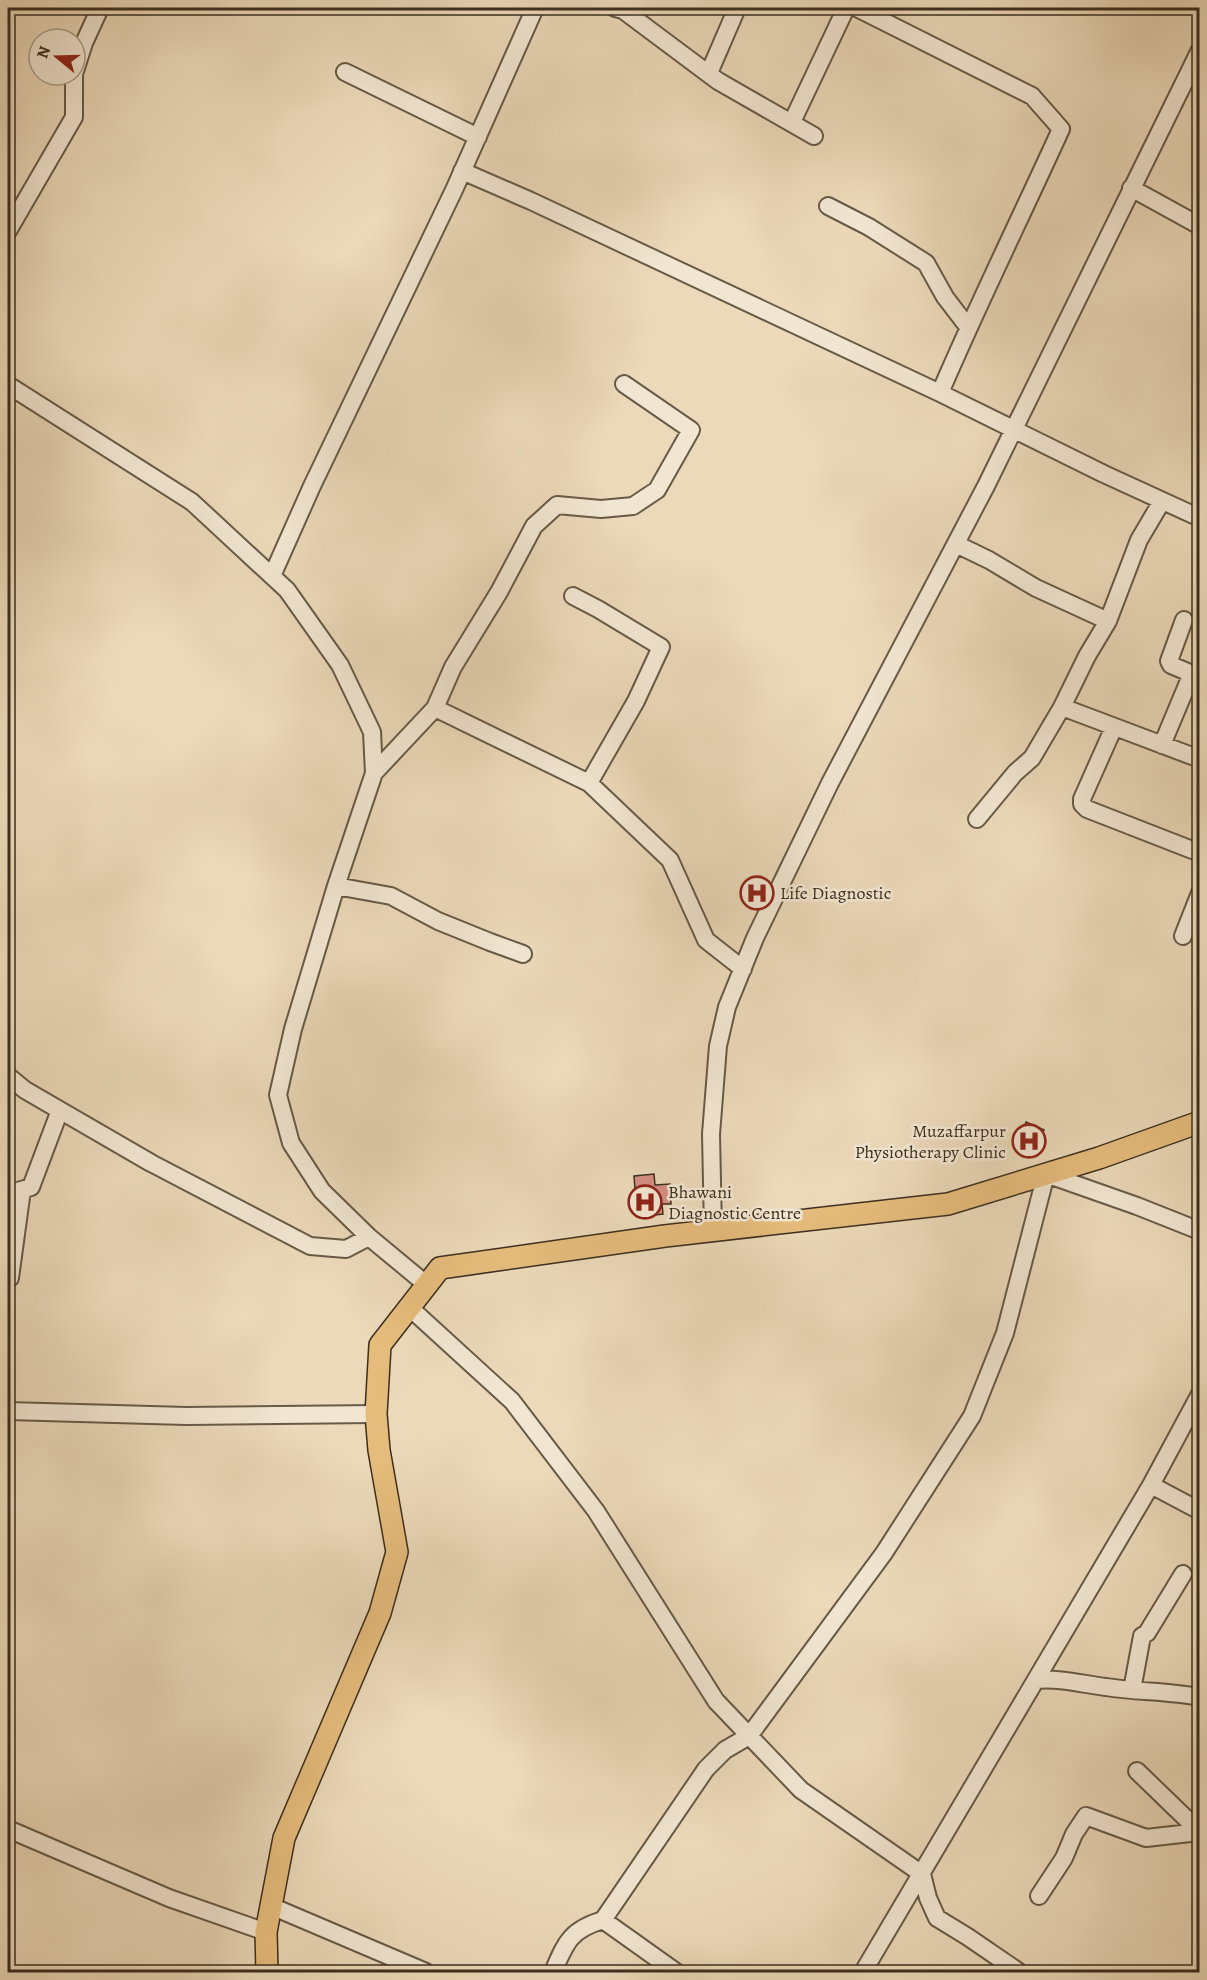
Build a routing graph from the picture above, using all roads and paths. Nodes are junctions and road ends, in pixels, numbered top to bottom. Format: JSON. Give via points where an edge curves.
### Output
{"nodes":[{"id":1,"x":100,"y":8,"type":"edge"},
{"id":2,"x":535,"y":8,"type":"edge"},
{"id":3,"x":615,"y":8,"type":"edge"},
{"id":4,"x":737,"y":8,"type":"edge"},
{"id":5,"x":846,"y":8,"type":"edge"},
{"id":6,"x":857,"y":8,"type":"edge"},
{"id":7,"x":87,"y":36,"type":"edge"},
{"id":8,"x":1200,"y":50,"type":"edge"},
{"id":9,"x":345,"y":72,"type":"dead end"},
{"id":10,"x":709,"y":73,"type":"junction"},
{"id":11,"x":75,"y":87,"type":"edge"},
{"id":12,"x":792,"y":122,"type":"junction"},
{"id":13,"x":478,"y":136,"type":"junction"},
{"id":14,"x":814,"y":136,"type":"dead end"},
{"id":15,"x":462,"y":171,"type":"junction"},
{"id":16,"x":1131,"y":188,"type":"junction"},
{"id":17,"x":828,"y":206,"type":"dead end"},
{"id":18,"x":1200,"y":226,"type":"edge"},
{"id":19,"x":8,"y":231,"type":"edge"},
{"id":20,"x":968,"y":327,"type":"junction"},
{"id":21,"x":624,"y":384,"type":"dead end"},
{"id":22,"x":8,"y":385,"type":"edge"},
{"id":23,"x":940,"y":393,"type":"junction"},
{"id":24,"x":1014,"y":428,"type":"junction"},
{"id":25,"x":1162,"y":501,"type":"junction"},
{"id":26,"x":1200,"y":518,"type":"edge"},
{"id":27,"x":956,"y":544,"type":"junction"},
{"id":28,"x":272,"y":576,"type":"junction"},
{"id":29,"x":573,"y":596,"type":"dead end"},
{"id":30,"x":1185,"y":620,"type":"dead end"},
{"id":31,"x":1108,"y":621,"type":"junction"},
{"id":32,"x":1062,"y":707,"type":"junction"},
{"id":33,"x":435,"y":708,"type":"junction"},
{"id":34,"x":1114,"y":727,"type":"junction"},
{"id":35,"x":1162,"y":745,"type":"junction"},
{"id":36,"x":1200,"y":759,"type":"edge"},
{"id":37,"x":374,"y":773,"type":"junction"},
{"id":38,"x":589,"y":783,"type":"junction"},
{"id":39,"x":977,"y":819,"type":"dead end"},
{"id":40,"x":1200,"y":853,"type":"edge"},
{"id":41,"x":336,"y":886,"type":"junction"},
{"id":42,"x":1200,"y":893,"type":"edge"},
{"id":43,"x":1183,"y":936,"type":"dead end"},
{"id":44,"x":523,"y":954,"type":"dead end"},
{"id":45,"x":742,"y":969,"type":"junction"},
{"id":46,"x":8,"y":1076,"type":"edge"},
{"id":47,"x":60,"y":1110,"type":"junction"},
{"id":48,"x":1200,"y":1122,"type":"edge"},
{"id":49,"x":1046,"y":1174,"type":"junction"},
{"id":50,"x":15,"y":1192,"type":"edge"},
{"id":51,"x":713,"y":1230,"type":"junction"},
{"id":52,"x":1200,"y":1231,"type":"edge"},
{"id":53,"x":369,"y":1237,"type":"junction"},
{"id":54,"x":8,"y":1278,"type":"edge"},
{"id":55,"x":427,"y":1285,"type":"junction"},
{"id":56,"x":409,"y":1307,"type":"junction"},
{"id":57,"x":1200,"y":1394,"type":"edge"},
{"id":58,"x":8,"y":1411,"type":"edge"},
{"id":59,"x":376,"y":1414,"type":"junction"},
{"id":60,"x":1151,"y":1485,"type":"junction"},
{"id":61,"x":1200,"y":1511,"type":"edge"},
{"id":62,"x":1183,"y":1574,"type":"dead end"},
{"id":63,"x":1036,"y":1680,"type":"junction"},
{"id":64,"x":1132,"y":1690,"type":"junction"},
{"id":65,"x":1200,"y":1697,"type":"edge"},
{"id":66,"x":749,"y":1736,"type":"junction"},
{"id":67,"x":1137,"y":1771,"type":"dead end"},
{"id":68,"x":8,"y":1829,"type":"edge"},
{"id":69,"x":1199,"y":1832,"type":"edge"},
{"id":70,"x":922,"y":1874,"type":"junction"},
{"id":71,"x":1040,"y":1896,"type":"dead end"},
{"id":72,"x":271,"y":1906,"type":"junction"},
{"id":73,"x":603,"y":1920,"type":"junction"},
{"id":74,"x":266,"y":1932,"type":"junction"},
{"id":75,"x":267,"y":1972,"type":"edge"},
{"id":76,"x":426,"y":1972,"type":"edge"},
{"id":77,"x":553,"y":1972,"type":"edge"},
{"id":78,"x":676,"y":1972,"type":"edge"},
{"id":79,"x":863,"y":1972,"type":"edge"},
{"id":80,"x":1019,"y":1972,"type":"edge"}],
"edges":[{"from":1,"to":7,"type":"street"},
{"from":2,"to":13,"type":"street"},
{"from":3,"to":10,"type":"street"},
{"from":4,"to":10,"type":"street"},
{"from":5,"to":12,"type":"street"},
{"from":6,"to":20,"type":"street","via":[[1032,96],[1061,129]]},
{"from":8,"to":16,"type":"street"},
{"from":9,"to":13,"type":"street"},
{"from":10,"to":12,"type":"street"},
{"from":11,"to":19,"type":"street","via":[[74,117]]},
{"from":12,"to":14,"type":"street"},
{"from":13,"to":15,"type":"street"},
{"from":15,"to":23,"type":"street"},
{"from":15,"to":28,"type":"street"},
{"from":16,"to":18,"type":"street"},
{"from":16,"to":24,"type":"street"},
{"from":17,"to":20,"type":"street","via":[[926,263]]},
{"from":20,"to":23,"type":"street"},
{"from":21,"to":33,"type":"street","via":[[691,430],[657,490],[633,506],[601,509],[557,505],[534,526],[453,667]]},
{"from":22,"to":28,"type":"street","via":[[192,502]]},
{"from":23,"to":24,"type":"street"},
{"from":24,"to":25,"type":"street"},
{"from":24,"to":27,"type":"street"},
{"from":25,"to":26,"type":"street"},
{"from":25,"to":31,"type":"street","via":[[1139,540]]},
{"from":27,"to":31,"type":"street","via":[[1036,588]]},
{"from":27,"to":45,"type":"street","via":[[830,783]]},
{"from":28,"to":37,"type":"street","via":[[287,590],[339,665],[372,732]]},
{"from":29,"to":38,"type":"street","via":[[661,647],[636,701]]},
{"from":30,"to":35,"type":"street","via":[[1169,661],[1190,673],[1190,678]]},
{"from":31,"to":32,"type":"street"},
{"from":32,"to":34,"type":"street"},
{"from":32,"to":39,"type":"street","via":[[1032,758]]},
{"from":33,"to":37,"type":"street"},
{"from":33,"to":38,"type":"street"},
{"from":34,"to":35,"type":"street"},
{"from":34,"to":40,"type":"street","via":[[1082,804]]},
{"from":35,"to":36,"type":"street"},
{"from":37,"to":41,"type":"street"},
{"from":38,"to":45,"type":"street","via":[[670,860],[706,940]]},
{"from":41,"to":44,"type":"street","via":[[391,896],[438,921]]},
{"from":41,"to":53,"type":"street","via":[[293,1029],[278,1095],[291,1143],[322,1191]]},
{"from":42,"to":43,"type":"street"},
{"from":45,"to":51,"type":"street","via":[[727,1007],[718,1046],[711,1134]]},
{"from":46,"to":47,"type":"street"},
{"from":47,"to":50,"type":"street","via":[[31,1187]]},
{"from":47,"to":53,"type":"street","via":[[151,1163],[310,1246],[346,1249]]},
{"from":48,"to":49,"type":"main road"},
{"from":49,"to":51,"type":"main road","via":[[948,1204]]},
{"from":49,"to":52,"type":"street"},
{"from":49,"to":66,"type":"street","via":[[1005,1333],[972,1416],[884,1553]]},
{"from":50,"to":54,"type":"street"},
{"from":51,"to":55,"type":"main road","via":[[440,1268]]},
{"from":53,"to":55,"type":"street"},
{"from":55,"to":56,"type":"main road"},
{"from":56,"to":59,"type":"main road","via":[[380,1345]]},
{"from":56,"to":66,"type":"street","via":[[512,1401],[596,1511],[716,1701]]},
{"from":57,"to":60,"type":"street"},
{"from":58,"to":59,"type":"street","via":[[186,1416]]},
{"from":59,"to":72,"type":"main road","via":[[397,1552],[380,1613],[284,1838]]},
{"from":60,"to":61,"type":"street"},
{"from":60,"to":63,"type":"street"},
{"from":62,"to":64,"type":"street","via":[[1142,1636]]},
{"from":63,"to":64,"type":"street","via":[[1058,1679]]},
{"from":63,"to":70,"type":"street"},
{"from":64,"to":65,"type":"street"},
{"from":66,"to":70,"type":"street","via":[[801,1790]]},
{"from":66,"to":73,"type":"street","via":[[725,1750],[706,1769]]},
{"from":67,"to":69,"type":"street"},
{"from":68,"to":74,"type":"street","via":[[169,1898]]},
{"from":69,"to":71,"type":"street","via":[[1146,1838],[1086,1816]]},
{"from":70,"to":79,"type":"street"},
{"from":70,"to":80,"type":"street","via":[[937,1918]]},
{"from":72,"to":74,"type":"main road"},
{"from":72,"to":76,"type":"street"},
{"from":73,"to":77,"type":"street","via":[[572,1935]]},
{"from":73,"to":78,"type":"street"},
{"from":74,"to":75,"type":"main road"}]}
